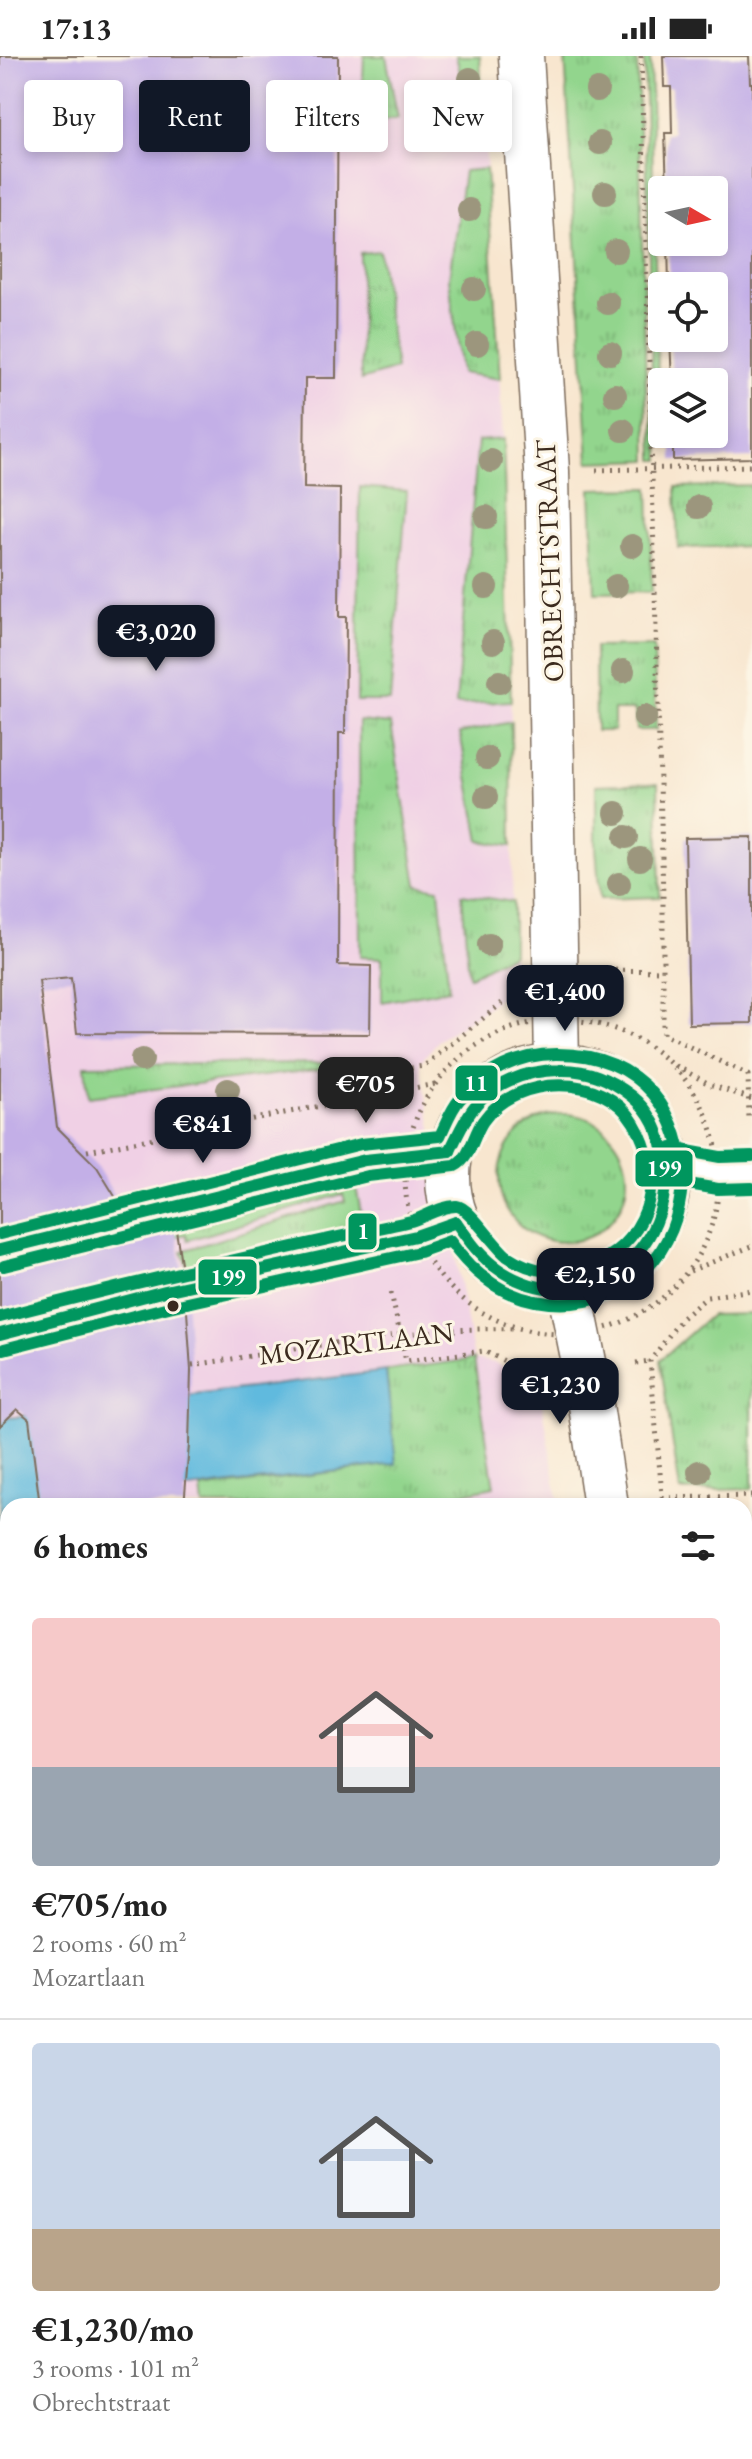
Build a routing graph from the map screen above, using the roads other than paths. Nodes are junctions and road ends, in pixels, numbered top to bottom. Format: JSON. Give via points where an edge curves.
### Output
{"nodes":[{"id":1,"x":521,"y":56,"type":"edge"},
{"id":2,"x":557,"y":1066,"type":"junction"},
{"id":3,"x":450,"y":1151,"type":"junction"},
{"id":4,"x":668,"y":1164,"type":"junction"},
{"id":5,"x":741,"y":1173,"type":"edge"},
{"id":6,"x":127,"y":1218,"type":"tunnel mouth"},
{"id":7,"x":436,"y":1229,"type":"junction"},
{"id":8,"x":186,"y":1287,"type":"tunnel mouth"},
{"id":9,"x":569,"y":1288,"type":"junction"},
{"id":10,"x":605,"y":1498,"type":"edge"}],
"edges":[{"from":1,"to":2,"type":"street","name":"OBRECHTSTRAAT","via":[[547,471]]},
{"from":2,"to":3,"type":"street","via":[[521,1072],[490,1089],[465,1116]]},
{"from":2,"to":4,"type":"street","via":[[589,1071],[618,1084],[643,1106],[660,1133]]},
{"from":3,"to":6,"type":"street","via":[[365,1160]]},
{"from":3,"to":7,"type":"street"},
{"from":4,"to":5,"type":"street"},
{"from":4,"to":9,"type":"street","via":[[666,1199],[654,1232],[633,1260],[603,1278]]},
{"from":7,"to":8,"type":"street"},
{"from":7,"to":9,"type":"street","via":[[471,1246],[514,1279]]},
{"from":9,"to":10,"type":"street"}]}
